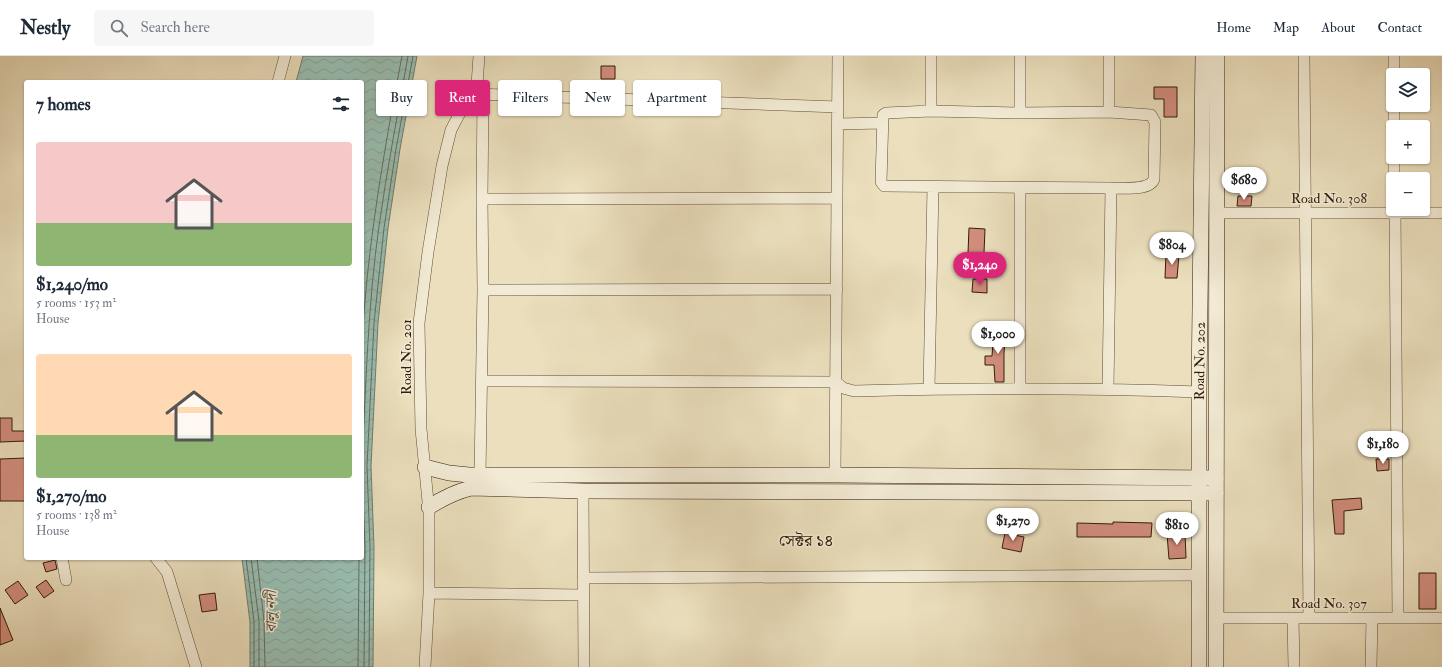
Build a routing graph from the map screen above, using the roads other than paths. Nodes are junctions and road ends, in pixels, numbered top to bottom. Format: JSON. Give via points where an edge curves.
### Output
{"nodes":[{"id":1,"x":286,"y":56,"type":"edge"},
{"id":2,"x":479,"y":56,"type":"edge"},
{"id":3,"x":838,"y":56,"type":"edge"},
{"id":4,"x":931,"y":56,"type":"edge"},
{"id":5,"x":1020,"y":56,"type":"edge"},
{"id":6,"x":1109,"y":56,"type":"edge"},
{"id":7,"x":1203,"y":56,"type":"edge"},
{"id":8,"x":1217,"y":56,"type":"edge"},
{"id":9,"x":1304,"y":56,"type":"edge"},
{"id":10,"x":1394,"y":56,"type":"edge"},
{"id":11,"x":1394,"y":68,"type":"edge"},
{"id":12,"x":279,"y":80,"type":"edge"},
{"id":13,"x":477,"y":80,"type":"edge"},
{"id":14,"x":490,"y":94,"type":"edge"},
{"id":15,"x":838,"y":107,"type":"junction"},
{"id":16,"x":931,"y":111,"type":"junction"},
{"id":17,"x":1109,"y":112,"type":"junction"},
{"id":18,"x":1020,"y":113,"type":"junction"},
{"id":19,"x":458,"y":116,"type":"edge"},
{"id":20,"x":479,"y":116,"type":"edge"},
{"id":21,"x":882,"y":123,"type":"junction"},
{"id":22,"x":838,"y":124,"type":"junction"},
{"id":23,"x":933,"y":187,"type":"junction"},
{"id":24,"x":1020,"y":188,"type":"junction"},
{"id":25,"x":1111,"y":188,"type":"junction"},
{"id":26,"x":837,"y":198,"type":"junction"},
{"id":27,"x":482,"y":199,"type":"junction"},
{"id":28,"x":1386,"y":211,"type":"edge"},
{"id":29,"x":1430,"y":212,"type":"edge"},
{"id":30,"x":1217,"y":213,"type":"junction"},
{"id":31,"x":1306,"y":213,"type":"junction"},
{"id":32,"x":1442,"y":213,"type":"edge"},
{"id":33,"x":1395,"y":216,"type":"edge"},
{"id":34,"x":836,"y":289,"type":"junction"},
{"id":35,"x":483,"y":290,"type":"junction"},
{"id":36,"x":481,"y":381,"type":"junction"},
{"id":37,"x":836,"y":382,"type":"junction"},
{"id":38,"x":1020,"y":388,"type":"junction"},
{"id":39,"x":929,"y":389,"type":"junction"},
{"id":40,"x":1108,"y":389,"type":"junction"},
{"id":41,"x":1199,"y":392,"type":"junction"},
{"id":42,"x":425,"y":467,"type":"junction"},
{"id":43,"x":480,"y":474,"type":"junction"},
{"id":44,"x":836,"y":475,"type":"junction"},
{"id":45,"x":1200,"y":478,"type":"junction"},
{"id":46,"x":1216,"y":486,"type":"junction"},
{"id":47,"x":583,"y":491,"type":"junction"},
{"id":48,"x":1199,"y":493,"type":"junction"},
{"id":49,"x":429,"y":506,"type":"junction"},
{"id":50,"x":62,"y":560,"type":"edge"},
{"id":51,"x":157,"y":560,"type":"edge"},
{"id":52,"x":1199,"y":575,"type":"junction"},
{"id":53,"x":583,"y":578,"type":"junction"},
{"id":54,"x":66,"y":580,"type":"dead end"},
{"id":55,"x":430,"y":593,"type":"junction"},
{"id":56,"x":583,"y":594,"type":"junction"},
{"id":57,"x":1199,"y":609,"type":"junction"},
{"id":58,"x":1216,"y":613,"type":"junction"},
{"id":59,"x":1294,"y":618,"type":"junction"},
{"id":60,"x":1309,"y":618,"type":"junction"},
{"id":61,"x":1372,"y":618,"type":"junction"},
{"id":62,"x":1398,"y":618,"type":"junction"},
{"id":63,"x":1442,"y":618,"type":"edge"},
{"id":64,"x":196,"y":667,"type":"edge"},
{"id":65,"x":425,"y":667,"type":"edge"},
{"id":66,"x":584,"y":667,"type":"edge"},
{"id":67,"x":1199,"y":667,"type":"edge"},
{"id":68,"x":1216,"y":667,"type":"edge"},
{"id":69,"x":1294,"y":667,"type":"edge"},
{"id":70,"x":1371,"y":667,"type":"edge"}],
"edges":[{"from":1,"to":12,"type":"street"},
{"from":2,"to":13,"type":"street","name":"Road No. 201"},
{"from":3,"to":15,"type":"street"},
{"from":4,"to":16,"type":"street"},
{"from":5,"to":18,"type":"street"},
{"from":6,"to":17,"type":"street"},
{"from":7,"to":41,"type":"street","name":"Road No. 202"},
{"from":8,"to":30,"type":"street","name":"Road No. 202"},
{"from":9,"to":31,"type":"street"},
{"from":10,"to":11,"type":"street"},
{"from":14,"to":15,"type":"street"},
{"from":15,"to":22,"type":"street"},
{"from":16,"to":18,"type":"street"},
{"from":16,"to":21,"type":"street","via":[[884,113]]},
{"from":17,"to":18,"type":"street"},
{"from":17,"to":25,"type":"street","via":[[1146,113],[1151,115],[1155,122],[1153,182],[1142,188]]},
{"from":19,"to":42,"type":"street","name":"Road No. 201","via":[[451,130],[442,166],[419,323],[421,429]]},
{"from":20,"to":27,"type":"street"},
{"from":21,"to":22,"type":"street"},
{"from":21,"to":23,"type":"street","via":[[882,184]]},
{"from":22,"to":26,"type":"street"},
{"from":23,"to":24,"type":"street"},
{"from":23,"to":39,"type":"street"},
{"from":24,"to":25,"type":"street"},
{"from":24,"to":38,"type":"street"},
{"from":25,"to":40,"type":"street"},
{"from":26,"to":27,"type":"street"},
{"from":26,"to":34,"type":"street"},
{"from":27,"to":35,"type":"street"},
{"from":28,"to":31,"type":"street","name":"Road No. 308"},
{"from":29,"to":32,"type":"street","name":"Road No. 308"},
{"from":30,"to":31,"type":"street","name":"Road No. 308"},
{"from":30,"to":46,"type":"street","name":"Road No. 202"},
{"from":31,"to":60,"type":"street"},
{"from":33,"to":62,"type":"street"},
{"from":34,"to":35,"type":"street"},
{"from":34,"to":37,"type":"street"},
{"from":35,"to":36,"type":"street"},
{"from":36,"to":37,"type":"street"},
{"from":36,"to":43,"type":"street"},
{"from":37,"to":39,"type":"street","via":[[843,388],[854,391]]},
{"from":37,"to":44,"type":"street"},
{"from":38,"to":39,"type":"street"},
{"from":38,"to":40,"type":"street"},
{"from":40,"to":41,"type":"street"},
{"from":41,"to":45,"type":"street","name":"Road No. 202"},
{"from":42,"to":43,"type":"street","via":[[449,473]]},
{"from":42,"to":49,"type":"street","name":"Road No. 201"},
{"from":43,"to":44,"type":"street"},
{"from":44,"to":45,"type":"street"},
{"from":45,"to":46,"type":"street"},
{"from":45,"to":48,"type":"street","name":"Road No. 202"},
{"from":46,"to":48,"type":"street"},
{"from":46,"to":58,"type":"street","name":"Road No. 202"},
{"from":47,"to":48,"type":"street"},
{"from":47,"to":49,"type":"street","via":[[471,488],[450,494]]},
{"from":47,"to":53,"type":"street"},
{"from":48,"to":52,"type":"street","name":"Road No. 202"},
{"from":49,"to":55,"type":"street","name":"Road No. 201"},
{"from":50,"to":54,"type":"street"},
{"from":51,"to":64,"type":"street","via":[[166,572]]},
{"from":52,"to":53,"type":"street"},
{"from":52,"to":57,"type":"street","name":"Road No. 202"},
{"from":53,"to":56,"type":"street"},
{"from":55,"to":56,"type":"street"},
{"from":55,"to":65,"type":"street","name":"Road No. 201"},
{"from":56,"to":66,"type":"street"},
{"from":57,"to":58,"type":"street"},
{"from":57,"to":67,"type":"street","name":"Road No. 202"},
{"from":58,"to":59,"type":"street","name":"Road No. 307"},
{"from":58,"to":68,"type":"street","name":"Road No. 202"},
{"from":59,"to":60,"type":"street","name":"Road No. 307"},
{"from":59,"to":69,"type":"street"},
{"from":60,"to":61,"type":"street","name":"Road No. 307"},
{"from":61,"to":62,"type":"street","name":"Road No. 307"},
{"from":61,"to":70,"type":"street"},
{"from":62,"to":63,"type":"street","name":"Road No. 307"}]}
